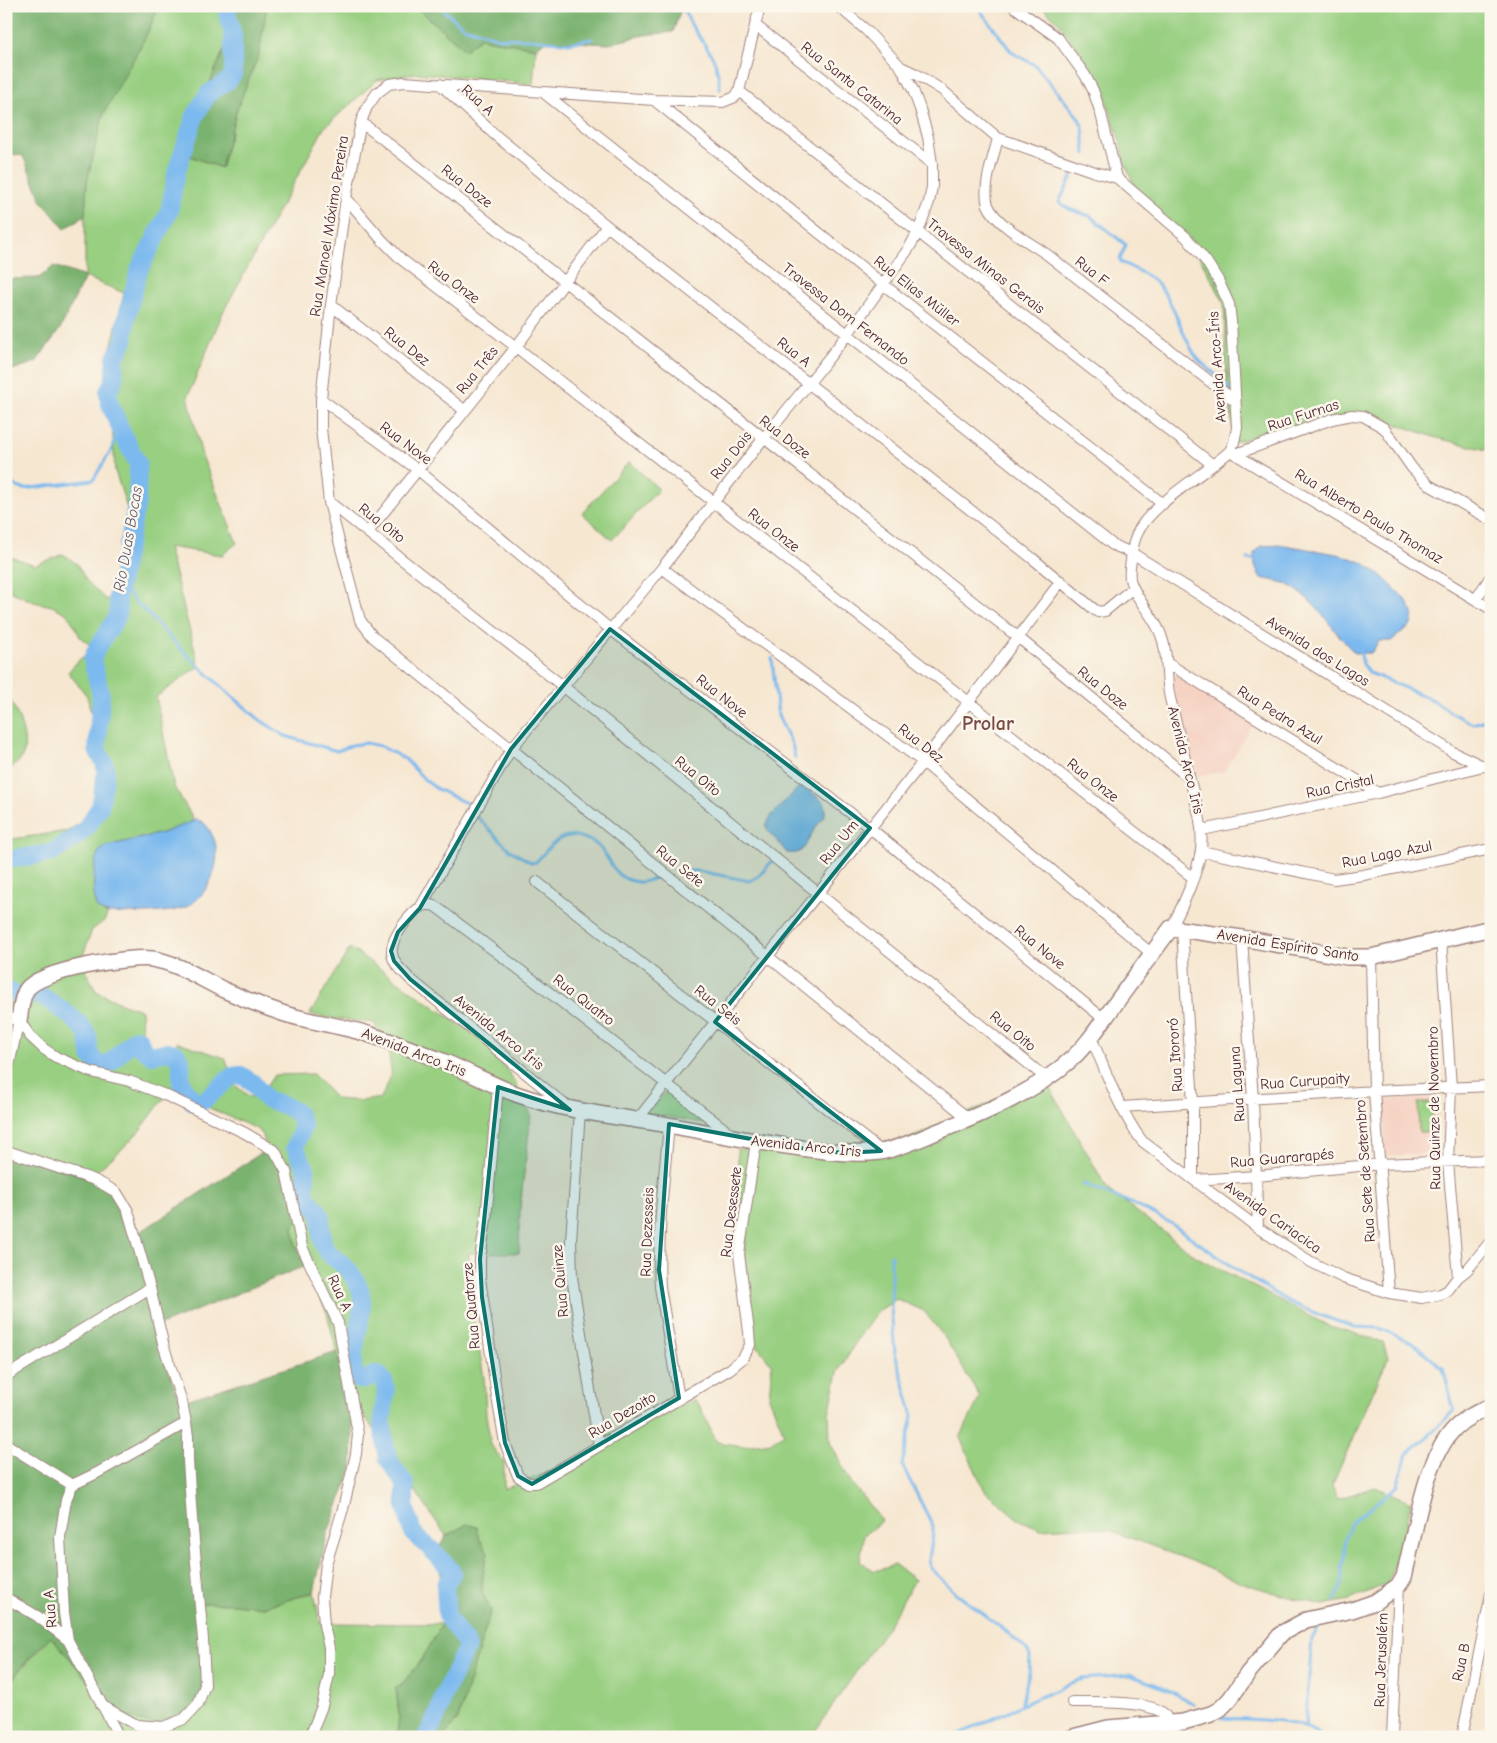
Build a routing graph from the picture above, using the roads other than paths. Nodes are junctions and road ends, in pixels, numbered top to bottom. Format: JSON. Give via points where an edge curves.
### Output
{"nodes":[{"id":1,"x":760,"y":6,"type":"edge"},
{"id":2,"x":838,"y":6,"type":"edge"},
{"id":3,"x":1013,"y":6,"type":"edge"},
{"id":4,"x":755,"y":25,"type":"junction"},
{"id":5,"x":901,"y":67,"type":"junction"},
{"id":6,"x":440,"y":84,"type":"junction"},
{"id":7,"x":739,"y":92,"type":"junction"},
{"id":8,"x":544,"y":93,"type":"junction"},
{"id":9,"x":654,"y":100,"type":"junction"},
{"id":10,"x":361,"y":122,"type":"junction"},
{"id":11,"x":998,"y":138,"type":"junction"},
{"id":12,"x":932,"y":164,"type":"junction"},
{"id":13,"x":1117,"y":178,"type":"junction"},
{"id":14,"x":346,"y":198,"type":"junction"},
{"id":15,"x":607,"y":226,"type":"junction"},
{"id":16,"x":918,"y":232,"type":"junction"},
{"id":17,"x":564,"y":282,"type":"junction"},
{"id":18,"x":884,"y":284,"type":"junction"},
{"id":19,"x":331,"y":305,"type":"junction"},
{"id":20,"x":847,"y":335,"type":"junction"},
{"id":21,"x":516,"y":346,"type":"junction"},
{"id":22,"x":809,"y":382,"type":"junction"},
{"id":23,"x":321,"y":399,"type":"junction"},
{"id":24,"x":1235,"y":401,"type":"junction"},
{"id":25,"x":464,"y":410,"type":"junction"},
{"id":26,"x":763,"y":439,"type":"junction"},
{"id":27,"x":1233,"y":453,"type":"junction"},
{"id":28,"x":1213,"y":465,"type":"junction"},
{"id":29,"x":418,"y":470,"type":"junction"},
{"id":30,"x":329,"y":502,"type":"junction"},
{"id":31,"x":713,"y":502,"type":"junction"},
{"id":32,"x":1162,"y":504,"type":"junction"},
{"id":33,"x":1491,"y":520,"type":"edge"},
{"id":34,"x":368,"y":532,"type":"junction"},
{"id":35,"x":1132,"y":553,"type":"junction"},
{"id":36,"x":662,"y":568,"type":"junction"},
{"id":37,"x":1491,"y":576,"type":"edge"},
{"id":38,"x":1062,"y":581,"type":"junction"},
{"id":39,"x":1133,"y":588,"type":"junction"},
{"id":40,"x":1476,"y":599,"type":"junction"},
{"id":41,"x":1491,"y":608,"type":"edge"},
{"id":42,"x":610,"y":629,"type":"junction"},
{"id":43,"x":373,"y":637,"type":"joint"},
{"id":44,"x":1019,"y":638,"type":"junction"},
{"id":45,"x":1167,"y":663,"type":"junction"},
{"id":46,"x":564,"y":687,"type":"junction"},
{"id":47,"x":969,"y":702,"type":"junction"},
{"id":48,"x":511,"y":749,"type":"junction"},
{"id":49,"x":923,"y":762,"type":"junction"},
{"id":50,"x":1487,"y":767,"type":"edge"},
{"id":51,"x":1189,"y":778,"type":"junction"},
{"id":52,"x":1378,"y":793,"type":"junction"},
{"id":53,"x":870,"y":828,"type":"junction"},
{"id":54,"x":1202,"y":830,"type":"junction"},
{"id":55,"x":1491,"y":849,"type":"edge"},
{"id":56,"x":1201,"y":851,"type":"junction"},
{"id":57,"x":1192,"y":877,"type":"junction"},
{"id":58,"x":537,"y":882,"type":"dead end"},
{"id":59,"x":818,"y":893,"type":"junction"},
{"id":60,"x":420,"y":908,"type":"junction"},
{"id":61,"x":1491,"y":928,"type":"edge"},
{"id":62,"x":1177,"y":929,"type":"junction"},
{"id":63,"x":1242,"y":938,"type":"junction"},
{"id":64,"x":1441,"y":939,"type":"junction"},
{"id":65,"x":1152,"y":954,"type":"junction"},
{"id":66,"x":768,"y":956,"type":"junction"},
{"id":67,"x":1371,"y":957,"type":"junction"},
{"id":68,"x":13,"y":1019,"type":"edge"},
{"id":69,"x":1104,"y":1019,"type":"junction"},
{"id":70,"x":715,"y":1022,"type":"junction"},
{"id":71,"x":1091,"y":1037,"type":"junction"},
{"id":72,"x":1046,"y":1078,"type":"junction"},
{"id":73,"x":6,"y":1079,"type":"edge"},
{"id":74,"x":666,"y":1084,"type":"junction"},
{"id":75,"x":1491,"y":1086,"type":"edge"},
{"id":76,"x":498,"y":1087,"type":"junction"},
{"id":77,"x":1451,"y":1087,"type":"junction"},
{"id":78,"x":1374,"y":1091,"type":"junction"},
{"id":79,"x":1253,"y":1100,"type":"junction"},
{"id":80,"x":1193,"y":1103,"type":"junction"},
{"id":81,"x":1122,"y":1107,"type":"junction"},
{"id":82,"x":575,"y":1110,"type":"junction"},
{"id":83,"x":969,"y":1119,"type":"junction"},
{"id":84,"x":637,"y":1120,"type":"junction"},
{"id":85,"x":668,"y":1125,"type":"junction"},
{"id":86,"x":735,"y":1138,"type":"junction"},
{"id":87,"x":6,"y":1142,"type":"edge"},
{"id":88,"x":756,"y":1142,"type":"junction"},
{"id":89,"x":7,"y":1151,"type":"edge"},
{"id":90,"x":882,"y":1152,"type":"junction"},
{"id":91,"x":6,"y":1159,"type":"edge"},
{"id":92,"x":1491,"y":1160,"type":"edge"},
{"id":93,"x":1448,"y":1162,"type":"junction"},
{"id":94,"x":1380,"y":1164,"type":"junction"},
{"id":95,"x":1257,"y":1176,"type":"junction"},
{"id":96,"x":1194,"y":1179,"type":"junction"},
{"id":97,"x":1258,"y":1228,"type":"junction"},
{"id":98,"x":1491,"y":1241,"type":"edge"},
{"id":99,"x":1458,"y":1277,"type":"junction"},
{"id":100,"x":150,"y":1288,"type":"junction"},
{"id":101,"x":1390,"y":1293,"type":"junction"},
{"id":102,"x":730,"y":1369,"type":"joint"},
{"id":103,"x":6,"y":1376,"type":"edge"},
{"id":104,"x":679,"y":1398,"type":"junction"},
{"id":105,"x":1491,"y":1406,"type":"edge"},
{"id":106,"x":186,"y":1423,"type":"junction"},
{"id":107,"x":6,"y":1444,"type":"edge"},
{"id":108,"x":599,"y":1446,"type":"junction"},
{"id":109,"x":528,"y":1483,"type":"joint"},
{"id":110,"x":72,"y":1485,"type":"junction"},
{"id":111,"x":1399,"y":1585,"type":"junction"},
{"id":112,"x":1491,"y":1594,"type":"edge"},
{"id":113,"x":6,"y":1598,"type":"edge"},
{"id":114,"x":68,"y":1640,"type":"junction"},
{"id":115,"x":1072,"y":1702,"type":"dead end"},
{"id":116,"x":101,"y":1704,"type":"junction"},
{"id":117,"x":1168,"y":1722,"type":"junction"},
{"id":118,"x":119,"y":1737,"type":"edge"},
{"id":119,"x":310,"y":1737,"type":"edge"},
{"id":120,"x":1073,"y":1737,"type":"edge"},
{"id":121,"x":1392,"y":1737,"type":"edge"},
{"id":122,"x":1462,"y":1737,"type":"edge"}],
"edges":[{"from":1,"to":4,"type":"street"},
{"from":2,"to":5,"type":"street"},
{"from":3,"to":13,"type":"street","via":[[1058,38],[1085,75],[1093,90]]},
{"from":4,"to":7,"type":"street"},
{"from":4,"to":12,"type":"street","name":"Rua Santa Catarina"},
{"from":5,"to":11,"type":"street","via":[[942,90]]},
{"from":5,"to":12,"type":"street","name":"Rua Dois","via":[[920,109]]},
{"from":6,"to":8,"type":"street","name":"Rua Manoel Máximo Pereira"},
{"from":6,"to":10,"type":"street","name":"Rua Manoel Máximo Pereira","via":[[389,84],[372,98]]},
{"from":6,"to":15,"type":"street","name":"Rua A","via":[[494,134]]},
{"from":7,"to":9,"type":"street","name":"Rua Manoel Máximo Pereira","via":[[723,102]]},
{"from":7,"to":16,"type":"street","name":"Travessa Minas Gerais"},
{"from":8,"to":9,"type":"street","name":"Rua Manoel Máximo Pereira"},
{"from":8,"to":20,"type":"street","name":"Travessa Dom Fernando"},
{"from":9,"to":18,"type":"street","name":"Rua Elias Müller"},
{"from":10,"to":14,"type":"street","name":"Rua Manoel Máximo Pereira"},
{"from":10,"to":17,"type":"street","name":"Rua Doze"},
{"from":11,"to":13,"type":"street"},
{"from":11,"to":24,"type":"street","name":"Rua F","via":[[986,197],[1000,221]]},
{"from":12,"to":16,"type":"street","name":"Rua Dois","via":[[932,187]]},
{"from":13,"to":24,"type":"street","name":"Avenida Arco-Íris","via":[[1186,237],[1218,280],[1229,304]]},
{"from":14,"to":19,"type":"street","name":"Rua Manoel Máximo Pereira"},
{"from":14,"to":21,"type":"street","name":"Rua Onze","via":[[401,259]]},
{"from":15,"to":17,"type":"street","name":"Rua Três"},
{"from":15,"to":22,"type":"street","name":"Rua A"},
{"from":16,"to":18,"type":"street","name":"Rua Dois"},
{"from":16,"to":28,"type":"street","name":"Travessa Minas Gerais"},
{"from":17,"to":21,"type":"street","name":"Rua Três"},
{"from":17,"to":26,"type":"street","name":"Rua Doze"},
{"from":18,"to":20,"type":"street","name":"Rua Dois"},
{"from":18,"to":32,"type":"street","name":"Rua Elias Müller"},
{"from":19,"to":23,"type":"street","name":"Rua Manoel Máximo Pereira"},
{"from":19,"to":25,"type":"street","name":"Rua Dez"},
{"from":20,"to":22,"type":"street","name":"Rua Dois"},
{"from":20,"to":35,"type":"street","name":"Travessa Dom Fernando","via":[[1114,545]]},
{"from":21,"to":25,"type":"street","name":"Rua Três"},
{"from":21,"to":31,"type":"street","name":"Rua Onze"},
{"from":22,"to":26,"type":"street","name":"Rua Dois"},
{"from":22,"to":38,"type":"street","name":"Rua A"},
{"from":23,"to":29,"type":"street","name":"Rua Nove"},
{"from":23,"to":30,"type":"street","name":"Rua Manoel Máximo Pereira"},
{"from":24,"to":27,"type":"street","name":"Avenida Arco-Íris","via":[[1237,428]]},
{"from":25,"to":29,"type":"street","name":"Rua Três"},
{"from":26,"to":31,"type":"street","name":"Rua Dois"},
{"from":26,"to":44,"type":"street","name":"Rua Doze"},
{"from":27,"to":28,"type":"street"},
{"from":27,"to":33,"type":"street","name":"Rua Furnas","via":[[1332,419],[1359,416],[1384,428],[1412,468],[1429,485]]},
{"from":27,"to":40,"type":"street","name":"Rua Alberto Paulo Thomaz"},
{"from":28,"to":32,"type":"street"},
{"from":29,"to":34,"type":"street","name":"Rua Três"},
{"from":29,"to":42,"type":"street","name":"Rua Nove"},
{"from":30,"to":34,"type":"street","name":"Rua Oito"},
{"from":30,"to":43,"type":"street","name":"Rua Manoel Máximo Pereira","via":[[358,615]]},
{"from":31,"to":36,"type":"street","name":"Rua Dois"},
{"from":31,"to":47,"type":"street","name":"Rua Onze"},
{"from":32,"to":35,"type":"street","via":[[1138,532]]},
{"from":34,"to":46,"type":"street","name":"Rua Oito"},
{"from":35,"to":39,"type":"street","name":"Avenida Arco Iris","via":[[1130,574]]},
{"from":35,"to":50,"type":"street","name":"Avenida dos Lagos","via":[[1453,752]]},
{"from":36,"to":42,"type":"street","name":"Rua Dois"},
{"from":36,"to":49,"type":"street","name":"Rua Dez"},
{"from":37,"to":40,"type":"street"},
{"from":38,"to":39,"type":"street","name":"Rua A","via":[[1098,612],[1105,611]]},
{"from":38,"to":44,"type":"street","name":"Rua Um"},
{"from":39,"to":45,"type":"street","name":"Avenida Arco Iris","via":[[1159,629]]},
{"from":40,"to":41,"type":"street","name":"Rua Alberto Paulo Thomaz"},
{"from":42,"to":46,"type":"street","name":"Rua Dois"},
{"from":42,"to":53,"type":"street","name":"Rua Nove"},
{"from":43,"to":48,"type":"street","name":"Rua Sete"},
{"from":44,"to":47,"type":"street","name":"Rua Um"},
{"from":44,"to":51,"type":"street","name":"Rua Doze"},
{"from":45,"to":51,"type":"street","name":"Avenida Arco Iris","via":[[1168,684]]},
{"from":45,"to":52,"type":"street","name":"Rua Pedra Azul"},
{"from":46,"to":48,"type":"street","name":"Rua Dois"},
{"from":46,"to":59,"type":"street","name":"Rua Oito"},
{"from":47,"to":49,"type":"street","name":"Rua Um"},
{"from":47,"to":57,"type":"street","name":"Rua Onze"},
{"from":48,"to":60,"type":"street","name":"Rua Dois"},
{"from":48,"to":66,"type":"street","name":"Rua Sete"},
{"from":49,"to":53,"type":"street","name":"Rua Um"},
{"from":49,"to":65,"type":"street","name":"Rua Dez"},
{"from":50,"to":52,"type":"street","name":"Rua Cristal"},
{"from":51,"to":54,"type":"street","name":"Avenida Arco Iris"},
{"from":52,"to":54,"type":"street","name":"Rua Cristal"},
{"from":53,"to":59,"type":"street","name":"Rua Um"},
{"from":53,"to":69,"type":"street","name":"Rua Nove"},
{"from":54,"to":56,"type":"street","name":"Avenida Arco Iris"},
{"from":55,"to":56,"type":"street","name":"Rua Lago Azul","via":[[1334,878]]},
{"from":56,"to":57,"type":"street","name":"Avenida Arco Iris"},
{"from":57,"to":62,"type":"street","name":"Avenida Arco Iris"},
{"from":58,"to":70,"type":"street","name":"Rua Seis"},
{"from":59,"to":66,"type":"street","name":"Rua Um"},
{"from":59,"to":72,"type":"street","name":"Rua Oito"},
{"from":60,"to":74,"type":"street","name":"Rua Quatro","via":[[435,906]]},
{"from":60,"to":82,"type":"street","name":"Avenida Arco Íris","via":[[398,932],[391,951],[394,961],[410,979]]},
{"from":61,"to":64,"type":"street","name":"Avenida Espírito Santo"},
{"from":62,"to":63,"type":"street","name":"Avenida Espírito Santo"},
{"from":62,"to":65,"type":"street","name":"Avenida Arco Iris"},
{"from":62,"to":80,"type":"street","name":"Rua Itororó"},
{"from":63,"to":67,"type":"street","name":"Avenida Espírito Santo","via":[[1347,957]]},
{"from":63,"to":79,"type":"street","name":"Rua Laguna"},
{"from":64,"to":67,"type":"street","name":"Avenida Espírito Santo"},
{"from":64,"to":77,"type":"street","name":"Rua Quinze de Novembro"},
{"from":65,"to":69,"type":"street","name":"Avenida Arco Iris"},
{"from":66,"to":70,"type":"street","name":"Rua Um"},
{"from":66,"to":83,"type":"street","name":"Rua Sete"},
{"from":67,"to":78,"type":"street","name":"Rua Sete de Setembro"},
{"from":68,"to":73,"type":"street"},
{"from":68,"to":76,"type":"street","name":"Avenida Arco Iris","via":[[31,985],[37,981],[67,970],[114,960],[163,961],[288,1015],[388,1040]]},
{"from":68,"to":119,"type":"street","name":"Rua A","via":[[56,1057],[91,1072],[129,1081],[165,1095],[245,1133],[275,1151],[286,1171],[302,1246],[338,1323],[358,1434],[343,1509],[326,1564],[322,1596],[329,1674],[322,1706]]},
{"from":69,"to":71,"type":"street","name":"Avenida Arco Iris"},
{"from":70,"to":74,"type":"street","name":"Rua Um"},
{"from":70,"to":90,"type":"street","name":"Rua Seis"},
{"from":71,"to":72,"type":"street","name":"Avenida Arco Iris","via":[[1069,1061]]},
{"from":71,"to":81,"type":"street","name":"Avenida Cariacica"},
{"from":72,"to":83,"type":"street","name":"Avenida Arco Iris"},
{"from":74,"to":84,"type":"street","name":"Rua Um"},
{"from":74,"to":86,"type":"street","name":"Rua Quatro"},
{"from":75,"to":77,"type":"street","name":"Rua Curupaity"},
{"from":76,"to":82,"type":"street","name":"Avenida Arco Iris"},
{"from":76,"to":109,"type":"street","name":"Rua Quatorze","via":[[480,1278],[505,1443],[518,1476]]},
{"from":77,"to":78,"type":"street","name":"Rua Curupaity"},
{"from":77,"to":93,"type":"street","name":"Rua Quinze de Novembro"},
{"from":78,"to":79,"type":"street","name":"Rua Curupaity"},
{"from":78,"to":94,"type":"street","name":"Rua Sete de Setembro"},
{"from":79,"to":80,"type":"street","name":"Rua Curupaity"},
{"from":79,"to":95,"type":"street","name":"Rua Laguna"},
{"from":80,"to":81,"type":"street","name":"Rua Curupaity"},
{"from":80,"to":96,"type":"street","name":"Rua Itororó"},
{"from":81,"to":96,"type":"street","name":"Avenida Cariacica","via":[[1142,1141]]},
{"from":82,"to":84,"type":"street","name":"Avenida Arco Iris"},
{"from":82,"to":108,"type":"street","name":"Rua Quinze","via":[[572,1277]]},
{"from":83,"to":90,"type":"street","name":"Avenida Arco Iris"},
{"from":84,"to":85,"type":"street","name":"Avenida Arco Iris"},
{"from":85,"to":86,"type":"street","name":"Avenida Arco Iris"},
{"from":85,"to":104,"type":"street","name":"Rua Dezesseis","via":[[659,1270]]},
{"from":86,"to":88,"type":"street","name":"Avenida Arco Iris"},
{"from":87,"to":89,"type":"street"},
{"from":88,"to":90,"type":"street","name":"Avenida Arco Iris","via":[[843,1153]]},
{"from":88,"to":102,"type":"street","name":"Rua Desessete","via":[[739,1254],[750,1345],[743,1358]]},
{"from":89,"to":91,"type":"street"},
{"from":89,"to":100,"type":"street","via":[[92,1179],[117,1193],[128,1210]]},
{"from":92,"to":93,"type":"street","name":"Rua Guararapés"},
{"from":93,"to":94,"type":"street","name":"Rua Guararapés"},
{"from":93,"to":99,"type":"street","name":"Rua Quinze de Novembro"},
{"from":94,"to":95,"type":"street","name":"Rua Guararapés"},
{"from":94,"to":101,"type":"street","name":"Rua Sete de Setembro"},
{"from":95,"to":96,"type":"street","name":"Rua Guararapés"},
{"from":95,"to":97,"type":"street","name":"Rua Laguna"},
{"from":96,"to":97,"type":"street","name":"Avenida Cariacica"},
{"from":97,"to":101,"type":"street","name":"Avenida Cariacica","via":[[1327,1271]]},
{"from":98,"to":99,"type":"street","name":"Avenida Cariacica"},
{"from":99,"to":101,"type":"street","name":"Avenida Cariacica","via":[[1448,1290],[1431,1297]]},
{"from":100,"to":103,"type":"street"},
{"from":100,"to":106,"type":"street"},
{"from":102,"to":104,"type":"street","name":"Rua Dezoito"},
{"from":104,"to":108,"type":"street","name":"Rua Dezoito"},
{"from":105,"to":111,"type":"street","via":[[1454,1429],[1440,1451],[1423,1495],[1404,1577]]},
{"from":106,"to":110,"type":"street"},
{"from":106,"to":116,"type":"street","via":[[205,1685],[198,1704],[184,1719],[163,1727],[138,1725]]},
{"from":107,"to":110,"type":"street"},
{"from":108,"to":109,"type":"street","name":"Rua Dezoito","via":[[536,1483]]},
{"from":110,"to":114,"type":"street","name":"Rua A","via":[[60,1537]]},
{"from":111,"to":117,"type":"street","via":[[1363,1607],[1318,1616],[1295,1625],[1276,1639],[1220,1709],[1198,1718]]},
{"from":111,"to":121,"type":"street","name":"Rua Jerusalém"},
{"from":112,"to":122,"type":"street","name":"Rua B"},
{"from":113,"to":114,"type":"street"},
{"from":114,"to":116,"type":"street","name":"Rua A"},
{"from":115,"to":117,"type":"street","via":[[1152,1708],[1165,1715]]},
{"from":116,"to":118,"type":"street","name":"Rua A"},
{"from":117,"to":120,"type":"street","via":[[1108,1728]]}]}
